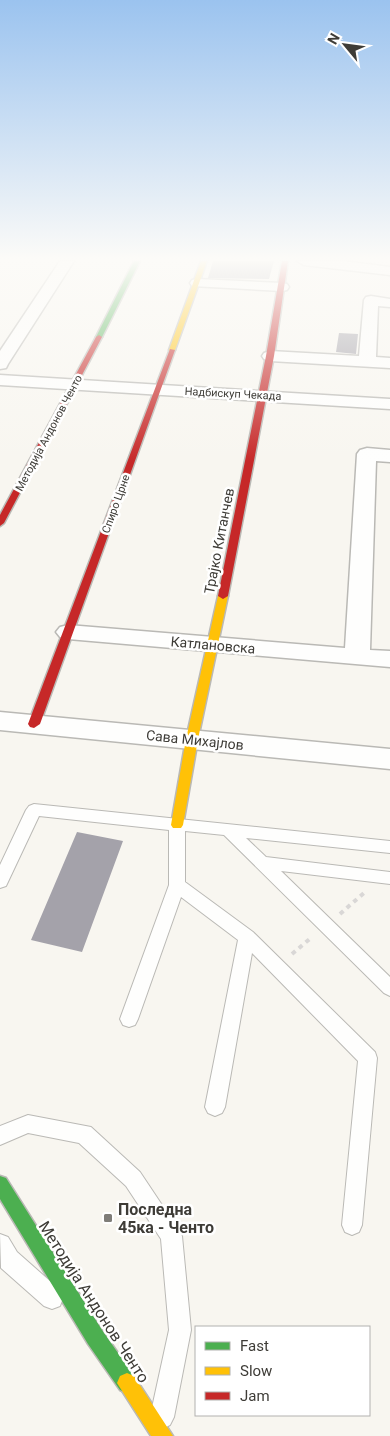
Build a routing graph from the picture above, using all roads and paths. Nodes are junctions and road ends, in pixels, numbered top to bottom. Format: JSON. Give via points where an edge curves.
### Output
{"nodes":[{"id":1,"x":23,"y":328,"type":"edge"},
{"id":2,"x":103,"y":328,"type":"edge"},
{"id":3,"x":181,"y":328,"type":"edge"},
{"id":4,"x":275,"y":328,"type":"edge"},
{"id":5,"x":369,"y":328,"type":"edge"},
{"id":6,"x":270,"y":356,"type":"junction"},
{"id":7,"x":367,"y":362,"type":"junction"},
{"id":8,"x":390,"y":363,"type":"edge"},
{"id":9,"x":0,"y":364,"type":"edge"},
{"id":10,"x":0,"y":380,"type":"edge"},
{"id":11,"x":75,"y":385,"type":"junction"},
{"id":12,"x":158,"y":390,"type":"junction"},
{"id":13,"x":262,"y":395,"type":"junction"},
{"id":14,"x":390,"y":404,"type":"edge"},
{"id":15,"x":390,"y":456,"type":"edge"},
{"id":16,"x":1,"y":520,"type":"edge"},
{"id":17,"x":68,"y":632,"type":"junction"},
{"id":18,"x":214,"y":645,"type":"junction"},
{"id":19,"x":357,"y":656,"type":"junction"},
{"id":20,"x":390,"y":659,"type":"edge"},
{"id":21,"x":0,"y":721,"type":"edge"},
{"id":22,"x":34,"y":724,"type":"junction"},
{"id":23,"x":192,"y":739,"type":"junction"},
{"id":24,"x":390,"y":759,"type":"edge"},
{"id":25,"x":177,"y":825,"type":"junction"},
{"id":26,"x":228,"y":830,"type":"junction"},
{"id":27,"x":390,"y":847,"type":"edge"},
{"id":28,"x":262,"y":863,"type":"junction"},
{"id":29,"x":387,"y":878,"type":"edge"},
{"id":30,"x":0,"y":882,"type":"edge"},
{"id":31,"x":177,"y":886,"type":"junction"},
{"id":32,"x":326,"y":925,"type":"junction"},
{"id":33,"x":247,"y":937,"type":"junction"},
{"id":34,"x":277,"y":967,"type":"junction"},
{"id":35,"x":390,"y":988,"type":"edge"},
{"id":36,"x":129,"y":1019,"type":"dead end"},
{"id":37,"x":215,"y":1107,"type":"dead end"},
{"id":38,"x":0,"y":1136,"type":"edge"},
{"id":39,"x":0,"y":1184,"type":"edge"},
{"id":40,"x":352,"y":1226,"type":"dead end"},
{"id":41,"x":0,"y":1245,"type":"edge"},
{"id":42,"x":95,"y":1337,"type":"junction"},
{"id":43,"x":161,"y":1433,"type":"edge"}],
"edges":[{"from":1,"to":9,"type":"street"},
{"from":2,"to":11,"type":"street","name":"Методија Андонов Ченто"},
{"from":3,"to":12,"type":"street","name":"Спиро Црне"},
{"from":4,"to":6,"type":"street","name":"Трајко Китанчев"},
{"from":5,"to":7,"type":"street"},
{"from":6,"to":7,"type":"street"},
{"from":6,"to":13,"type":"street","name":"Трајко Китанчев"},
{"from":7,"to":8,"type":"street"},
{"from":10,"to":11,"type":"street","name":"Надбискуп Чекада"},
{"from":11,"to":12,"type":"street","name":"Надбискуп Чекада"},
{"from":11,"to":16,"type":"street","name":"Методија Андонов Ченто"},
{"from":12,"to":13,"type":"street","name":"Надбискуп Чекада"},
{"from":12,"to":17,"type":"street","name":"Спиро Црне"},
{"from":13,"to":14,"type":"street","name":"Надбискуп Чекада"},
{"from":13,"to":18,"type":"street","name":"Трајко Китанчев"},
{"from":15,"to":19,"type":"street","via":[[367,454]]},
{"from":17,"to":18,"type":"street","name":"Катлановска"},
{"from":17,"to":22,"type":"street","name":"Спиро Црне"},
{"from":18,"to":19,"type":"street","name":"Катлановска"},
{"from":18,"to":23,"type":"street","name":"Трајко Китанчев"},
{"from":19,"to":20,"type":"street","name":"Катлановска"},
{"from":21,"to":22,"type":"street","name":"Сава Михајлов"},
{"from":22,"to":23,"type":"street","name":"Сава Михајлов"},
{"from":23,"to":24,"type":"street","name":"Сава Михајлов"},
{"from":23,"to":25,"type":"street","name":"Трајко Китанчев"},
{"from":25,"to":26,"type":"lane"},
{"from":25,"to":30,"type":"lane","via":[[34,810]]},
{"from":25,"to":31,"type":"lane"},
{"from":26,"to":27,"type":"lane"},
{"from":26,"to":28,"type":"lane"},
{"from":28,"to":29,"type":"lane"},
{"from":28,"to":32,"type":"lane"},
{"from":29,"to":32,"type":"path"},
{"from":31,"to":33,"type":"lane"},
{"from":31,"to":36,"type":"lane"},
{"from":32,"to":34,"type":"path"},
{"from":32,"to":35,"type":"lane"},
{"from":33,"to":34,"type":"lane"},
{"from":33,"to":37,"type":"lane"},
{"from":34,"to":40,"type":"lane","via":[[368,1058]]},
{"from":38,"to":43,"type":"lane","via":[[28,1124],[84,1134],[133,1179],[171,1236],[180,1330]]},
{"from":39,"to":42,"type":"street","name":"Методија Андонов Ченто"},
{"from":41,"to":42,"type":"lane","via":[[9,1260]]},
{"from":42,"to":43,"type":"street","name":"Методија Андонов Ченто"}]}
